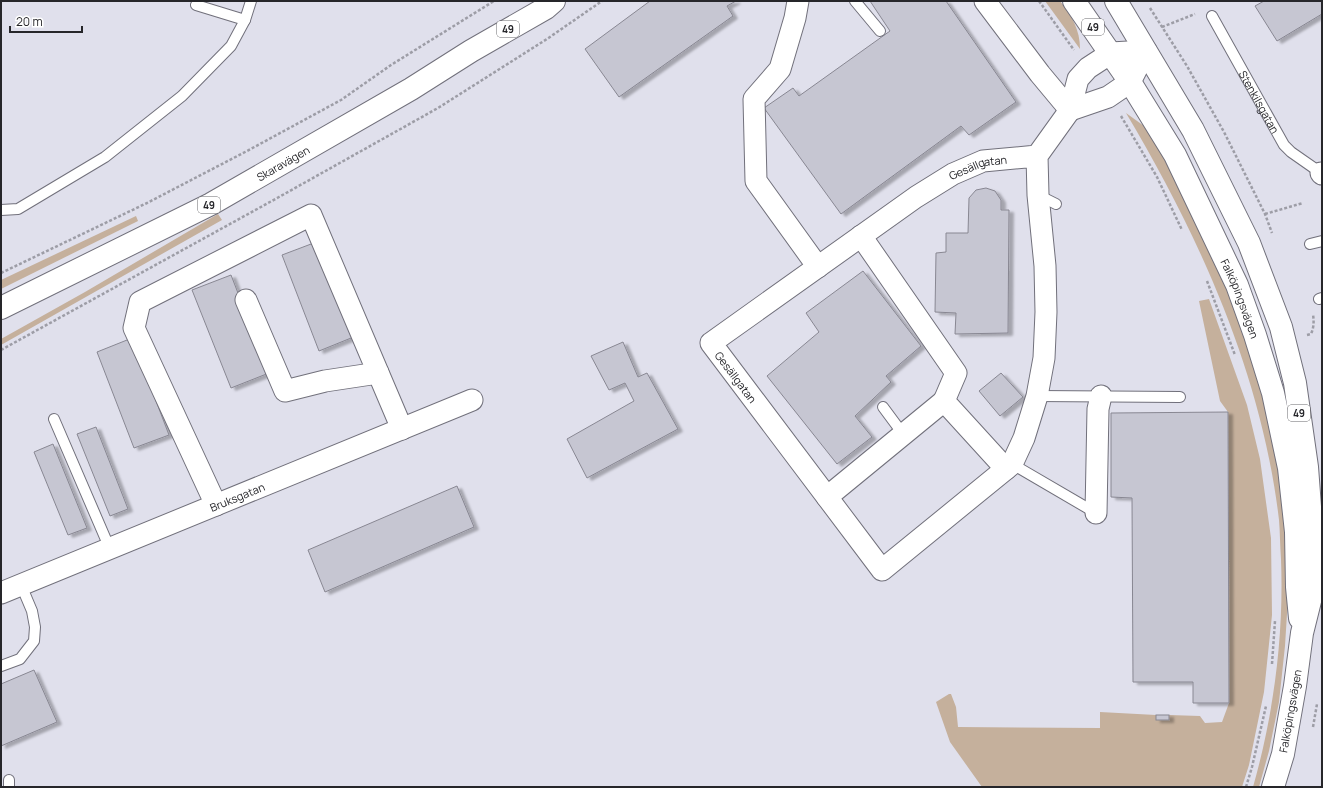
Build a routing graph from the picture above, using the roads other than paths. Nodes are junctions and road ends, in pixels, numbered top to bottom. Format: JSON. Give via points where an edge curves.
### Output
{"nodes":[{"id":1,"x":251,"y":1,"type":"edge"},
{"id":2,"x":554,"y":1,"type":"edge"},
{"id":3,"x":798,"y":1,"type":"edge"},
{"id":4,"x":855,"y":1,"type":"edge"},
{"id":5,"x":985,"y":1,"type":"edge"},
{"id":6,"x":1074,"y":1,"type":"edge"},
{"id":7,"x":1116,"y":1,"type":"edge"},
{"id":8,"x":196,"y":5,"type":"dead end"},
{"id":9,"x":1212,"y":16,"type":"dead end"},
{"id":10,"x":245,"y":20,"type":"junction"},
{"id":11,"x":880,"y":30,"type":"dead end"},
{"id":12,"x":1146,"y":51,"type":"junction"},
{"id":13,"x":1111,"y":53,"type":"junction"},
{"id":14,"x":1130,"y":82,"type":"junction"},
{"id":15,"x":1070,"y":110,"type":"junction"},
{"id":16,"x":1036,"y":156,"type":"junction"},
{"id":17,"x":1322,"y":174,"type":"edge"},
{"id":18,"x":1038,"y":195,"type":"junction"},
{"id":19,"x":1056,"y":204,"type":"dead end"},
{"id":20,"x":1,"y":210,"type":"edge"},
{"id":21,"x":861,"y":236,"type":"junction"},
{"id":22,"x":1322,"y":241,"type":"edge"},
{"id":23,"x":1310,"y":244,"type":"dead end"},
{"id":24,"x":818,"y":267,"type":"junction"},
{"id":25,"x":246,"y":300,"type":"dead end"},
{"id":26,"x":1,"y":308,"type":"edge"},
{"id":27,"x":378,"y":373,"type":"junction"},
{"id":28,"x":1037,"y":396,"type":"junction"},
{"id":29,"x":1101,"y":396,"type":"junction"},
{"id":30,"x":1180,"y":397,"type":"dead end"},
{"id":31,"x":472,"y":400,"type":"dead end"},
{"id":32,"x":944,"y":401,"type":"junction"},
{"id":33,"x":883,"y":407,"type":"dead end"},
{"id":34,"x":54,"y":419,"type":"dead end"},
{"id":35,"x":402,"y":429,"type":"junction"},
{"id":36,"x":903,"y":434,"type":"junction"},
{"id":37,"x":1009,"y":467,"type":"junction"},
{"id":38,"x":827,"y":497,"type":"junction"},
{"id":39,"x":216,"y":505,"type":"junction"},
{"id":40,"x":1096,"y":513,"type":"joint"},
{"id":41,"x":110,"y":549,"type":"junction"},
{"id":42,"x":21,"y":585,"type":"junction"},
{"id":43,"x":1,"y":593,"type":"edge"},
{"id":44,"x":1302,"y":633,"type":"junction"},
{"id":45,"x":1,"y":666,"type":"edge"},
{"id":46,"x":1273,"y":787,"type":"edge"}],
"edges":[{"from":1,"to":10,"type":"lane"},
{"from":2,"to":26,"type":"main road","name":"Skaravägen","number":"49","via":[[411,89],[211,204]]},
{"from":3,"to":24,"type":"street","via":[[780,69],[754,99],[756,181]]},
{"from":4,"to":11,"type":"lane"},
{"from":5,"to":15,"type":"street"},
{"from":6,"to":13,"type":"main road","name":"Falköpingsvägen","number":"49"},
{"from":7,"to":12,"type":"main road","name":"Falköpingsvägen","number":"49"},
{"from":8,"to":10,"type":"lane"},
{"from":9,"to":17,"type":"lane","name":"Stenkilsgatan","via":[[1284,145]]},
{"from":10,"to":20,"type":"lane","via":[[231,46],[182,96],[105,157],[18,209]]},
{"from":12,"to":13,"type":"street"},
{"from":12,"to":14,"type":"street"},
{"from":12,"to":44,"type":"main road","name":"Falköpingsvägen","number":"49","via":[[1193,130],[1249,243],[1281,327],[1295,382],[1307,467],[1312,533],[1313,589]]},
{"from":13,"to":14,"type":"main road","name":"Falköpingsvägen","number":"49"},
{"from":13,"to":15,"type":"street","via":[[1088,68],[1078,79]]},
{"from":14,"to":15,"type":"street","via":[[1108,97]]},
{"from":14,"to":44,"type":"main road","name":"Falköpingsvägen","number":"49","via":[[1175,154],[1237,285],[1255,335],[1273,393],[1289,468]]},
{"from":15,"to":16,"type":"street"},
{"from":16,"to":18,"type":"street"},
{"from":16,"to":21,"type":"street","name":"Gesällgatan","via":[[983,161],[971,166],[916,197]]},
{"from":18,"to":19,"type":"lane"},
{"from":18,"to":28,"type":"street","via":[[1045,266],[1046,312],[1044,358]]},
{"from":21,"to":24,"type":"street","name":"Gesällgatan"},
{"from":21,"to":32,"type":"street","via":[[956,373]]},
{"from":22,"to":23,"type":"lane"},
{"from":24,"to":38,"type":"street","name":"Gesällgatan","via":[[711,343]]},
{"from":25,"to":27,"type":"street","via":[[285,391],[325,381]]},
{"from":27,"to":35,"type":"street"},
{"from":27,"to":39,"type":"street","via":[[311,215],[140,302],[134,328]]},
{"from":28,"to":29,"type":"lane"},
{"from":28,"to":37,"type":"street","via":[[1024,438]]},
{"from":29,"to":30,"type":"lane"},
{"from":29,"to":40,"type":"street","via":[[1098,409]]},
{"from":31,"to":35,"type":"street","name":"Bruksgatan"},
{"from":32,"to":36,"type":"street"},
{"from":32,"to":37,"type":"street"},
{"from":33,"to":36,"type":"lane"},
{"from":34,"to":41,"type":"lane"},
{"from":35,"to":39,"type":"street","name":"Bruksgatan"},
{"from":36,"to":38,"type":"street"},
{"from":37,"to":38,"type":"street","via":[[882,570]]},
{"from":37,"to":40,"type":"lane"},
{"from":39,"to":41,"type":"street","name":"Bruksgatan"},
{"from":41,"to":42,"type":"street","name":"Bruksgatan"},
{"from":42,"to":43,"type":"street","name":"Bruksgatan"},
{"from":42,"to":45,"type":"lane","via":[[36,627],[34,641],[20,659]]},
{"from":44,"to":46,"type":"main road","name":"Falköpingsvägen","number":"49","via":[[1283,754]]}]}
